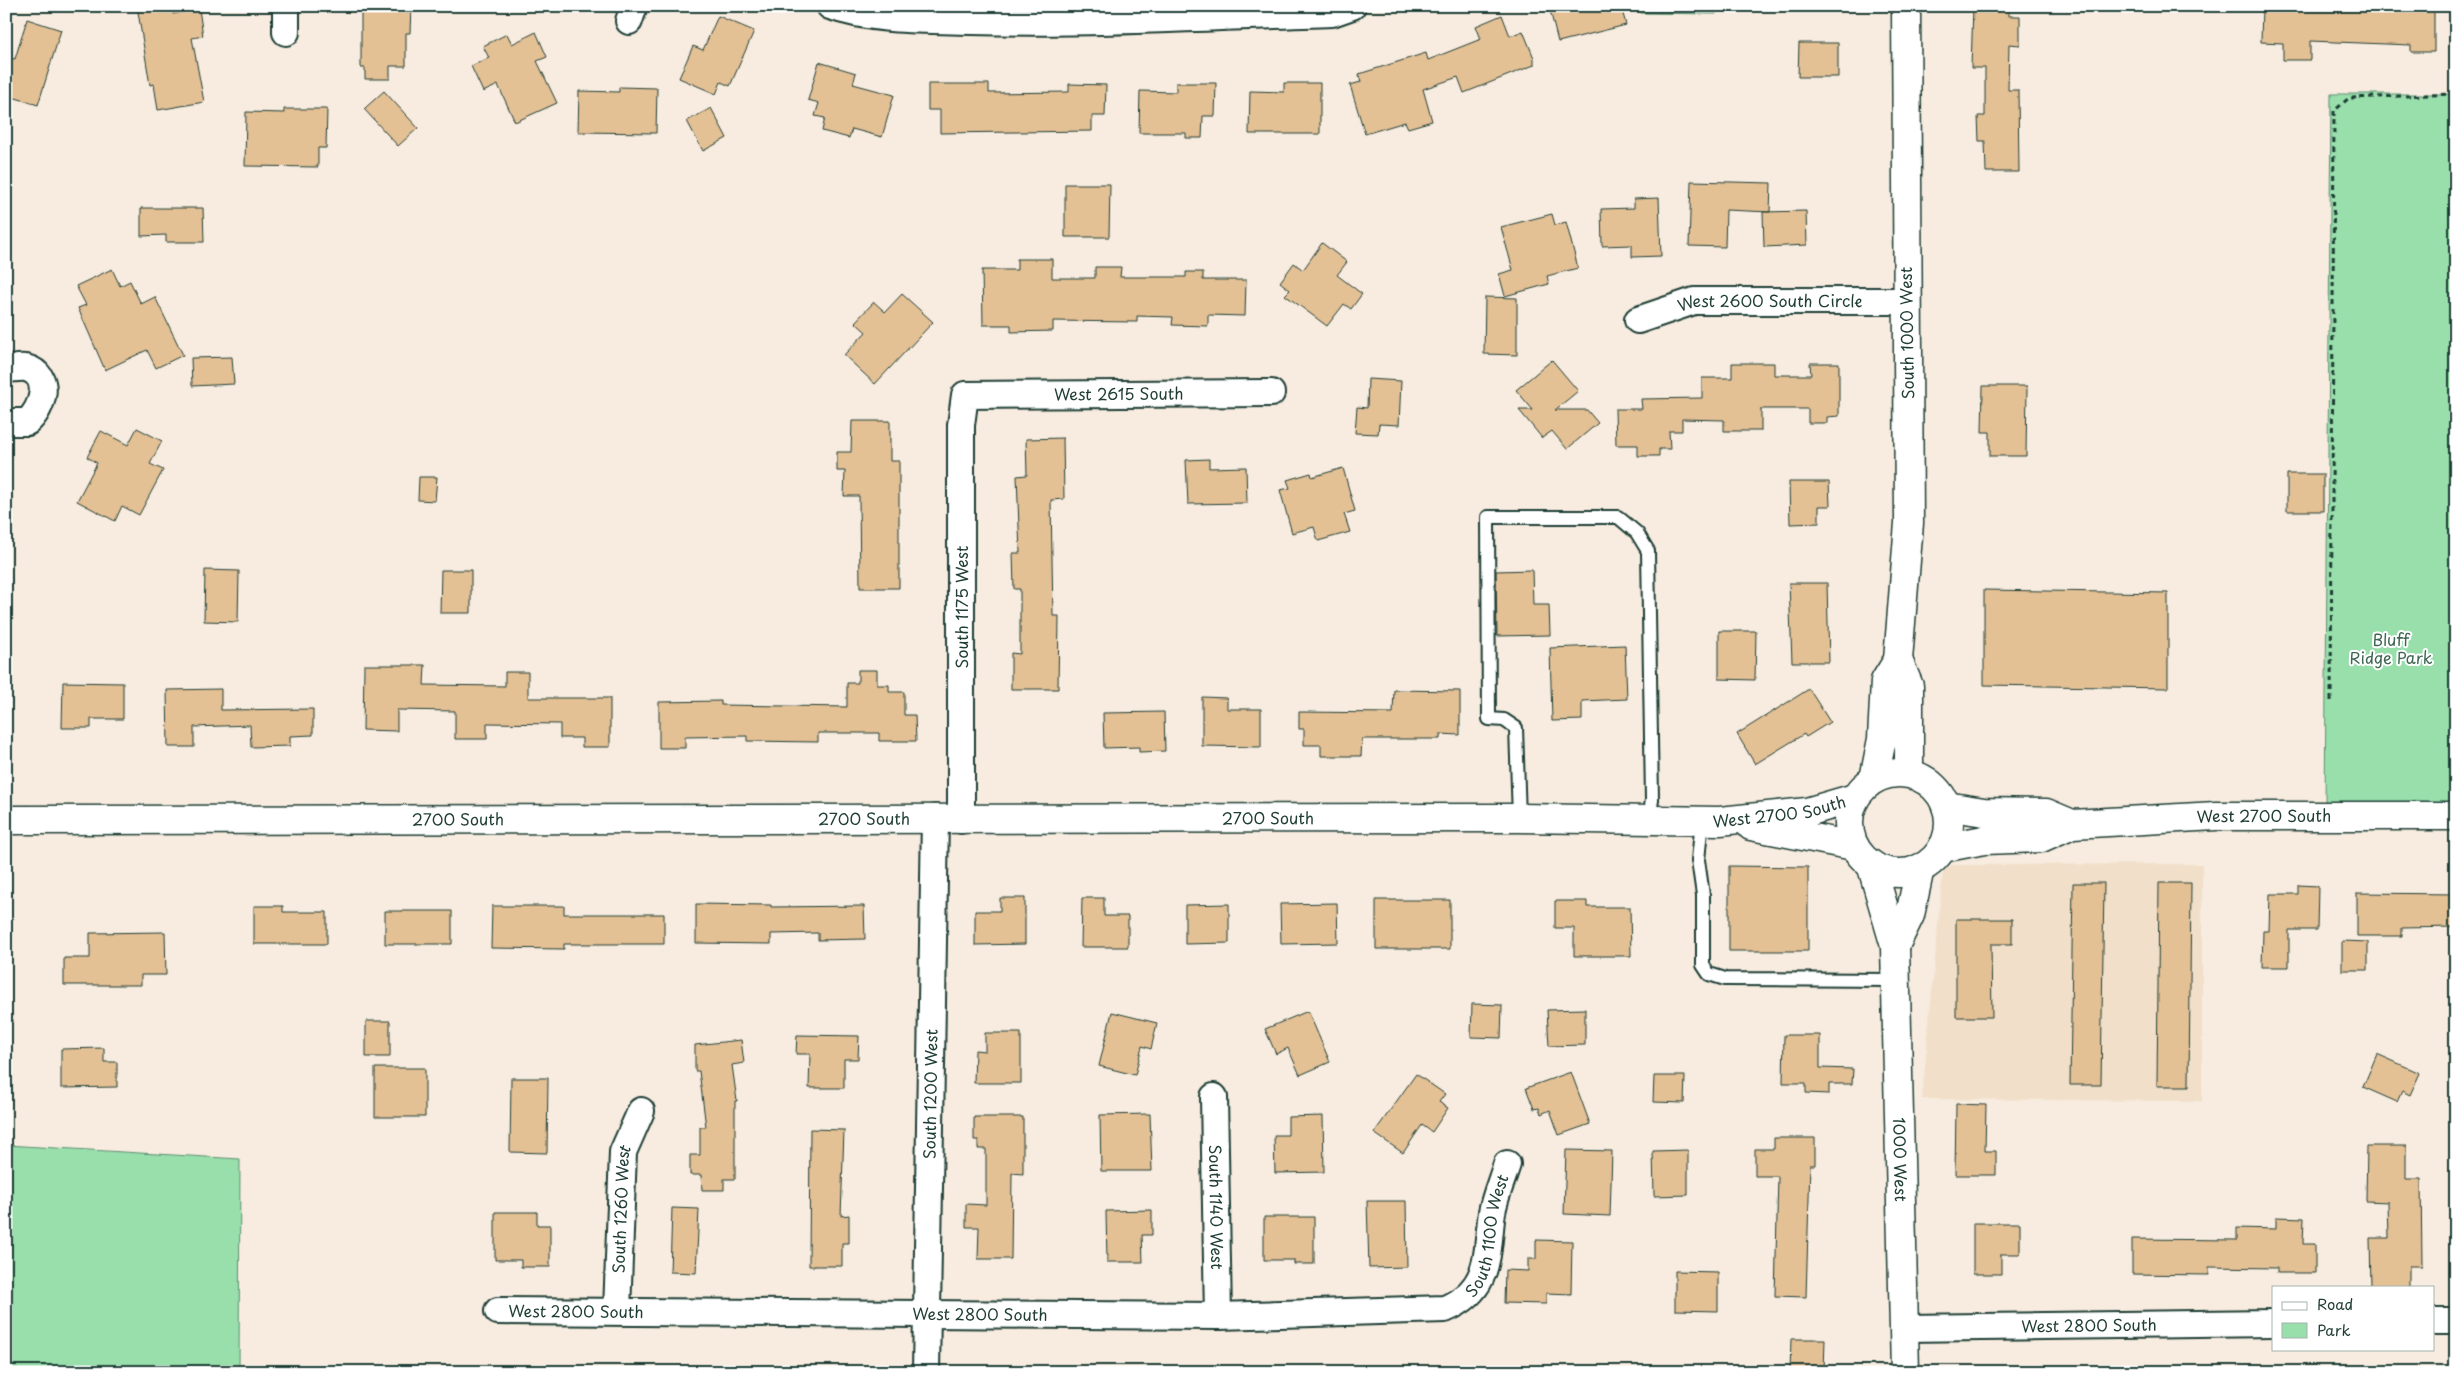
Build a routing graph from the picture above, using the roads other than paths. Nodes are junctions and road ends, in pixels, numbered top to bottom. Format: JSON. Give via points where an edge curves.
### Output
{"nodes":[{"id":1,"x":286,"y":6,"type":"edge"},
{"id":2,"x":830,"y":6,"type":"edge"},
{"id":3,"x":1352,"y":6,"type":"edge"},
{"id":4,"x":1906,"y":6,"type":"edge"},
{"id":5,"x":1112,"y":13,"type":"edge"},
{"id":6,"x":286,"y":32,"type":"dead end"},
{"id":7,"x":1906,"y":301,"type":"junction"},
{"id":8,"x":1638,"y":320,"type":"dead end"},
{"id":9,"x":6,"y":369,"type":"edge"},
{"id":10,"x":1271,"y":393,"type":"dead end"},
{"id":11,"x":965,"y":395,"type":"joint"},
{"id":12,"x":6,"y":422,"type":"edge"},
{"id":13,"x":1898,"y":660,"type":"junction"},
{"id":14,"x":1908,"y":773,"type":"junction"},
{"id":15,"x":1874,"y":779,"type":"junction"},
{"id":16,"x":1855,"y":798,"type":"junction"},
{"id":17,"x":1946,"y":806,"type":"junction"},
{"id":18,"x":2456,"y":816,"type":"edge"},
{"id":19,"x":935,"y":818,"type":"junction"},
{"id":20,"x":1519,"y":818,"type":"junction"},
{"id":21,"x":6,"y":820,"type":"edge"},
{"id":22,"x":961,"y":820,"type":"junction"},
{"id":23,"x":1649,"y":820,"type":"junction"},
{"id":24,"x":1711,"y":821,"type":"junction"},
{"id":25,"x":2072,"y":824,"type":"junction"},
{"id":26,"x":1942,"y":848,"type":"junction"},
{"id":27,"x":1862,"y":855,"type":"junction"},
{"id":28,"x":1920,"y":868,"type":"junction"},
{"id":29,"x":1895,"y":946,"type":"junction"},
{"id":30,"x":1895,"y":980,"type":"junction"},
{"id":31,"x":1214,"y":1097,"type":"dead end"},
{"id":32,"x":641,"y":1111,"type":"dead end"},
{"id":33,"x":1507,"y":1164,"type":"dead end"},
{"id":34,"x":1461,"y":1302,"type":"joint"},
{"id":35,"x":498,"y":1311,"type":"dead end"},
{"id":36,"x":617,"y":1311,"type":"junction"},
{"id":37,"x":926,"y":1312,"type":"junction"},
{"id":38,"x":1218,"y":1316,"type":"junction"},
{"id":39,"x":2456,"y":1320,"type":"edge"},
{"id":40,"x":2434,"y":1321,"type":"edge"},
{"id":41,"x":2272,"y":1323,"type":"edge"},
{"id":42,"x":1905,"y":1328,"type":"junction"},
{"id":43,"x":926,"y":1372,"type":"edge"},
{"id":44,"x":1905,"y":1372,"type":"edge"}],
"edges":[{"from":1,"to":6,"type":"street"},
{"from":2,"to":5,"type":"street","via":[[878,18],[1001,21]]},
{"from":3,"to":5,"type":"street","via":[[1332,13]]},
{"from":4,"to":7,"type":"main road","name":"South 1000 West"},
{"from":7,"to":8,"type":"street","name":"West 2600 South Circle","via":[[1694,301]]},
{"from":7,"to":13,"type":"main road","name":"South 1000 West","via":[[1909,523]]},
{"from":9,"to":12,"type":"street","via":[[26,368],[36,374],[42,384],[42,404],[27,422]]},
{"from":10,"to":11,"type":"street","name":"West 2615 South"},
{"from":11,"to":22,"type":"street","name":"South 1175 West","via":[[961,425]]},
{"from":13,"to":14,"type":"main road","name":"South 1000 West","via":[[1908,686]]},
{"from":13,"to":15,"type":"main road","name":"South 1000 West","via":[[1885,681],[1882,739]]},
{"from":14,"to":15,"type":"main road"},
{"from":14,"to":17,"type":"main road","via":[[1929,783]]},
{"from":15,"to":16,"type":"main road"},
{"from":16,"to":24,"type":"main road","name":"West 2700 South","via":[[1807,812]]},
{"from":16,"to":27,"type":"main road","via":[[1849,822]]},
{"from":17,"to":25,"type":"main road","name":"West 2700 South","via":[[1984,812],[2046,813]]},
{"from":17,"to":26,"type":"main road","via":[[1948,835]]},
{"from":18,"to":25,"type":"main road","name":"West 2700 South","via":[[2216,816]]},
{"from":19,"to":21,"type":"main road","name":"2700 South"},
{"from":19,"to":22,"type":"main road","name":"2700 South"},
{"from":19,"to":37,"type":"street","name":"South 1200 West"},
{"from":20,"to":22,"type":"main road","name":"2700 South"},
{"from":20,"to":23,"type":"main road","name":"2700 South"},
{"from":20,"to":23,"type":"lane","via":[[1516,728],[1504,720],[1489,719],[1488,517],[1618,517],[1638,534],[1648,551],[1652,800]]},
{"from":23,"to":24,"type":"main road","name":"2700 South"},
{"from":24,"to":27,"type":"main road","name":"West 2700 South"},
{"from":24,"to":30,"type":"lane","via":[[1698,860],[1703,965],[1709,974],[1725,979]]},
{"from":25,"to":26,"type":"main road","name":"West 2700 South","via":[[2041,838],[1984,840]]},
{"from":26,"to":28,"type":"main road","via":[[1933,860]]},
{"from":27,"to":28,"type":"main road","via":[[1895,873]]},
{"from":27,"to":29,"type":"main road"},
{"from":28,"to":29,"type":"main road","via":[[1910,915]]},
{"from":29,"to":30,"type":"main road","name":"1000 West"},
{"from":30,"to":42,"type":"main road","name":"1000 West"},
{"from":31,"to":38,"type":"street","name":"South 1140 West"},
{"from":32,"to":36,"type":"street","name":"South 1260 West","via":[[623,1152]]},
{"from":33,"to":34,"type":"street","name":"South 1100 West","via":[[1492,1210],[1486,1267],[1475,1287]]},
{"from":34,"to":38,"type":"street","name":"West 2800 South","via":[[1445,1309]]},
{"from":35,"to":36,"type":"street","name":"West 2800 South"},
{"from":36,"to":37,"type":"street","name":"West 2800 South"},
{"from":37,"to":38,"type":"street","name":"West 2800 South"},
{"from":37,"to":43,"type":"street","name":"South 1200 West"},
{"from":39,"to":40,"type":"street"},
{"from":41,"to":42,"type":"street","name":"West 2800 South"},
{"from":42,"to":44,"type":"main road","name":"1000 West"}]}
